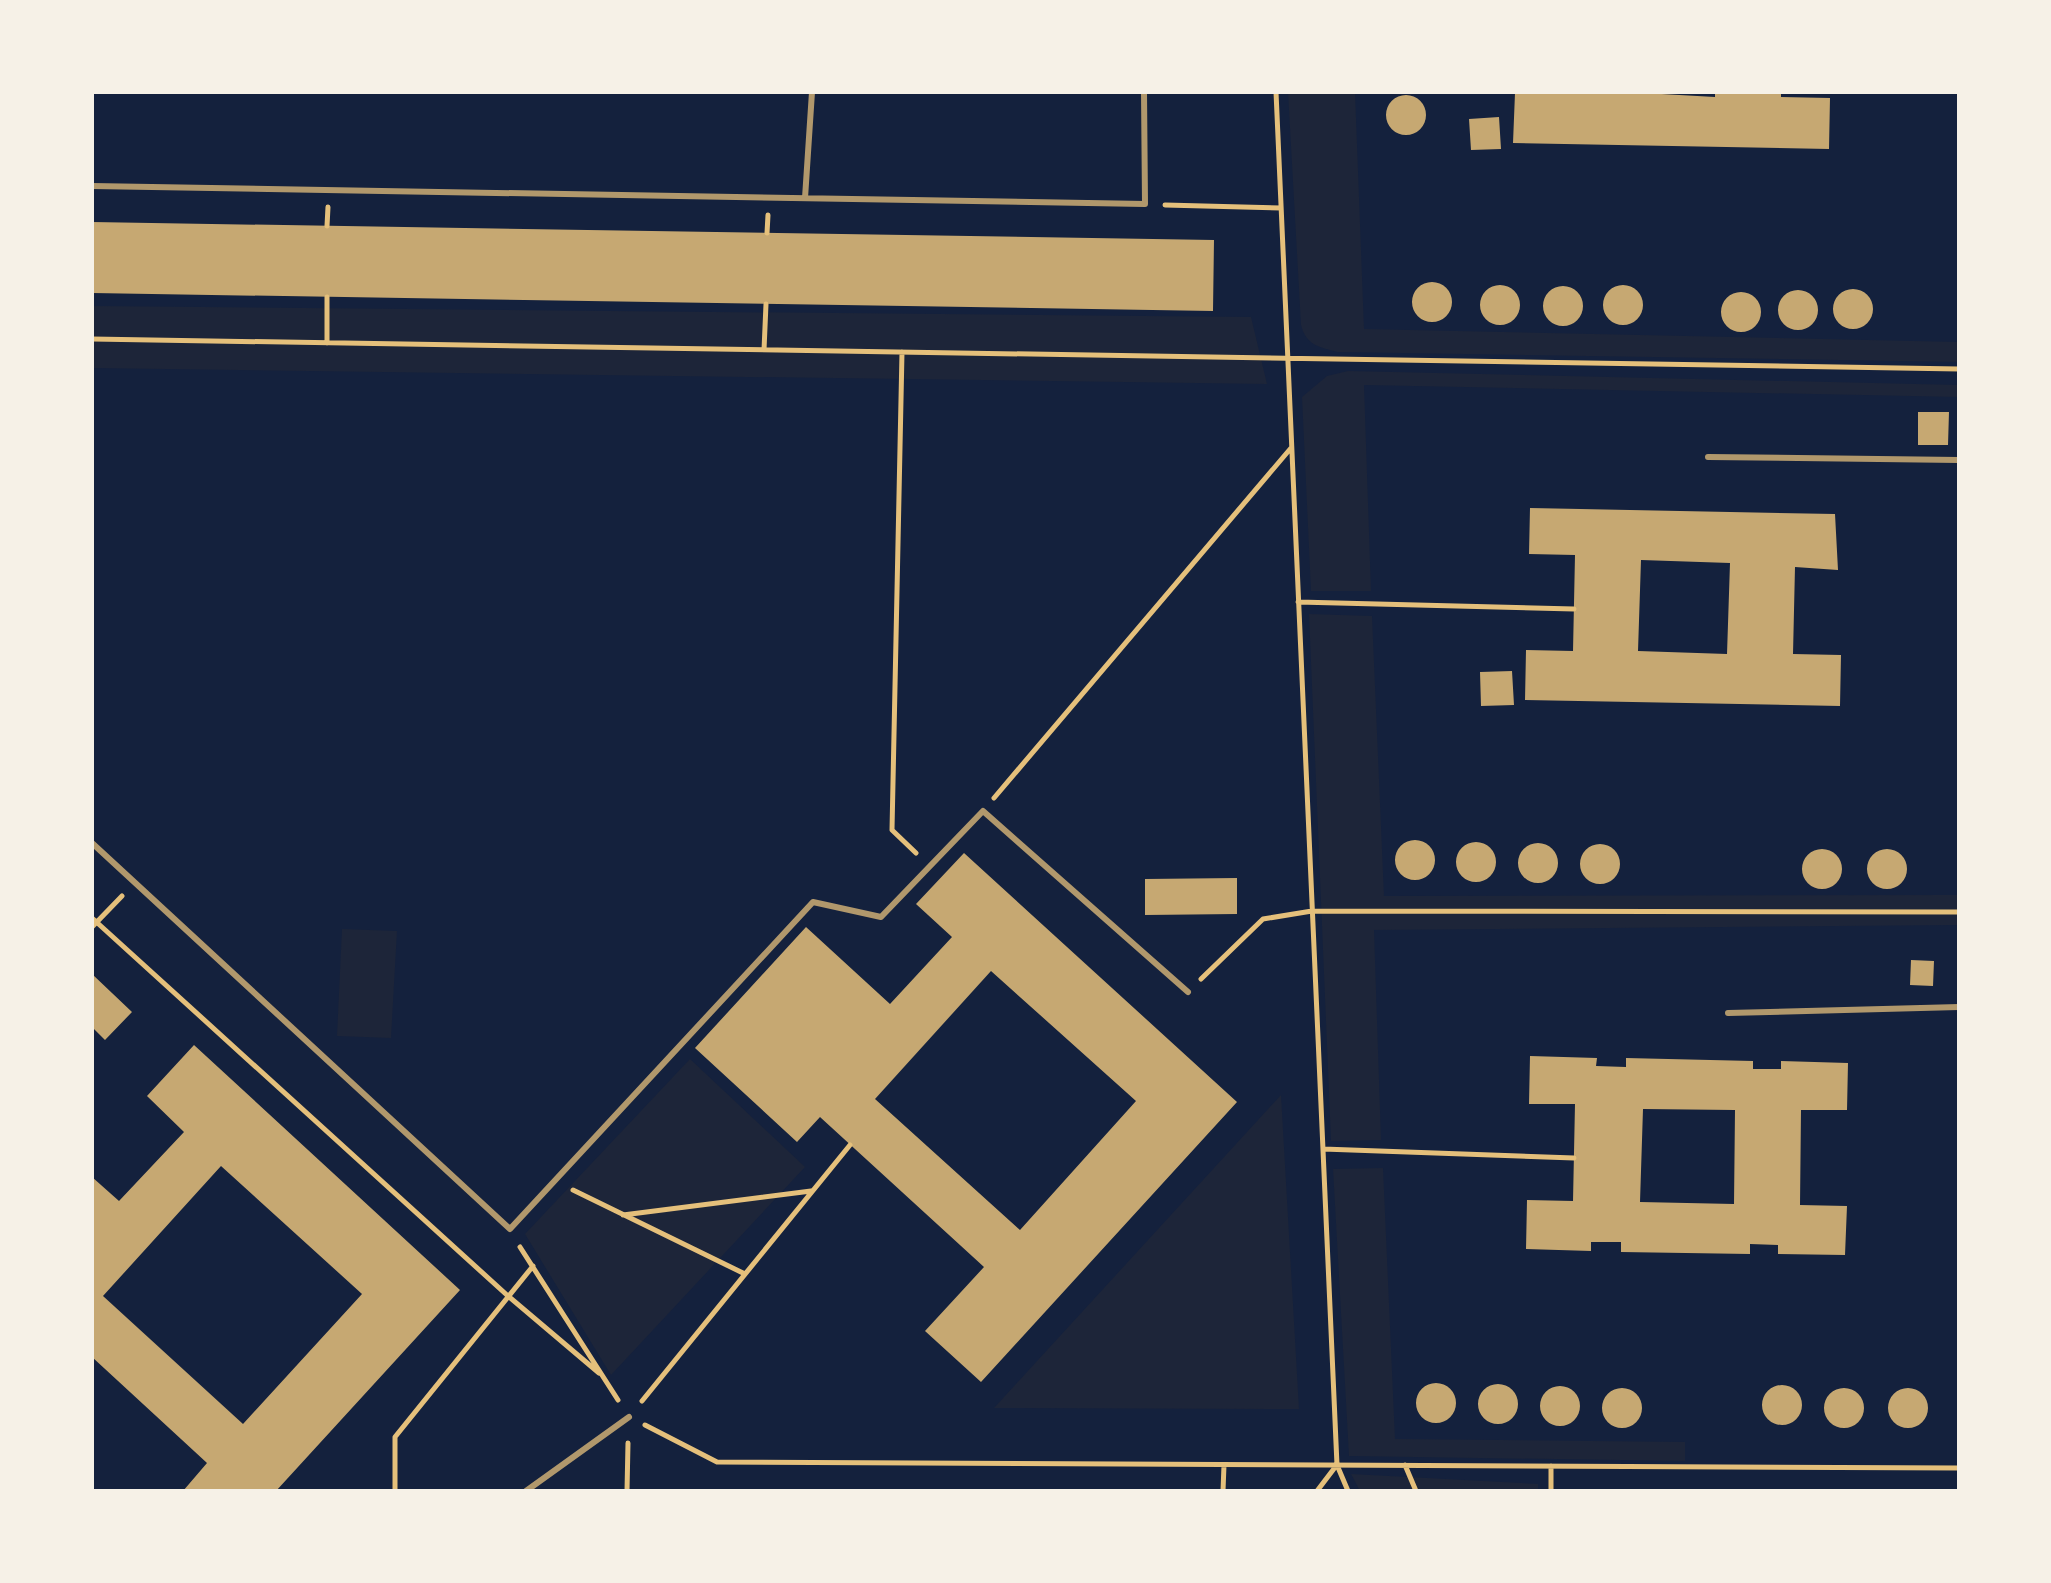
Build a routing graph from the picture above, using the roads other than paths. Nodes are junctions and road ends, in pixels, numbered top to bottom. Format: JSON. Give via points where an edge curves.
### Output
{"nodes":[{"id":1,"x":812,"y":92,"type":"edge"},
{"id":2,"x":1144,"y":92,"type":"edge"},
{"id":3,"x":92,"y":186,"type":"edge"},
{"id":4,"x":805,"y":198,"type":"junction"},
{"id":5,"x":1708,"y":457,"type":"dead end"},
{"id":6,"x":1959,"y":460,"type":"edge"},
{"id":7,"x":92,"y":843,"type":"edge"},
{"id":8,"x":1188,"y":992,"type":"road end"},
{"id":9,"x":1959,"y":1007,"type":"edge"},
{"id":10,"x":1728,"y":1013,"type":"dead end"},
{"id":11,"x":629,"y":1417,"type":"road end"},
{"id":12,"x":526,"y":1491,"type":"edge"}],
"edges":[{"from":1,"to":4,"type":"lane"},
{"from":2,"to":4,"type":"lane","via":[[1145,204]]},
{"from":3,"to":4,"type":"lane"},
{"from":5,"to":6,"type":"lane"},
{"from":7,"to":8,"type":"lane","via":[[510,1229],[813,902],[881,917],[983,811]]},
{"from":9,"to":10,"type":"lane"},
{"from":11,"to":12,"type":"lane"}]}
